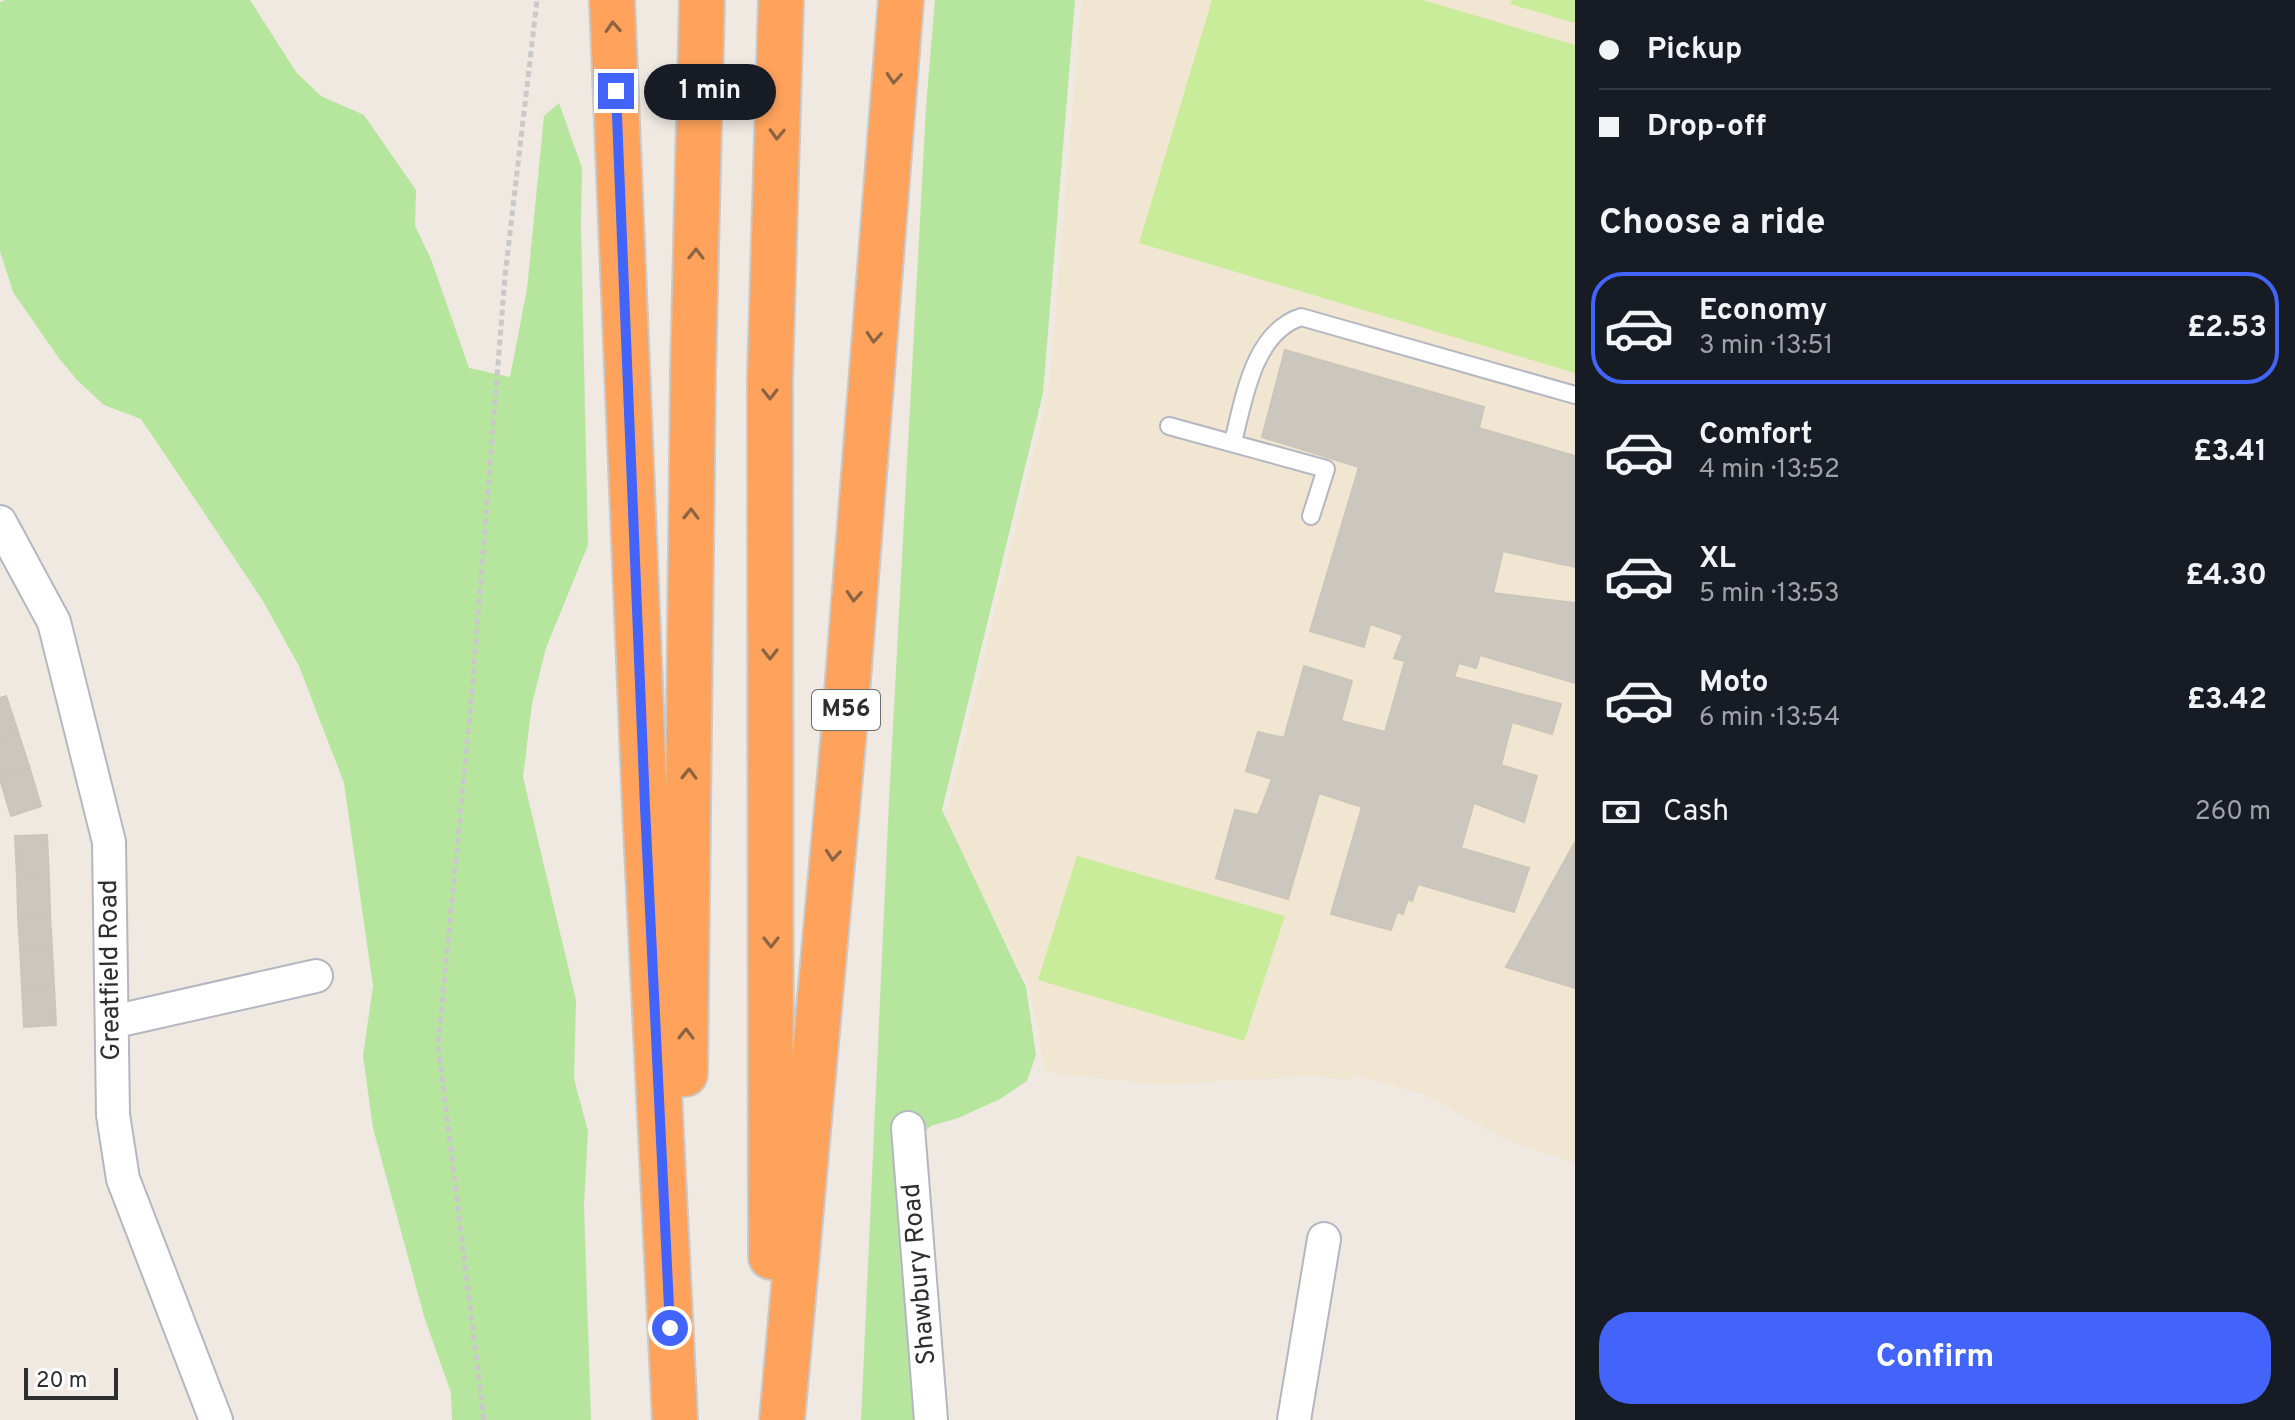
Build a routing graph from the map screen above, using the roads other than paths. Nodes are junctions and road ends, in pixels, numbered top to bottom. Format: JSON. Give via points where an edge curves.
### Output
{"nodes":[{"id":1,"x":612,"y":0,"type":"edge"},
{"id":2,"x":702,"y":0,"type":"edge"},
{"id":3,"x":781,"y":0,"type":"edge"},
{"id":4,"x":901,"y":0,"type":"edge"},
{"id":5,"x":1575,"y":395,"type":"edge"},
{"id":6,"x":1169,"y":426,"type":"dead end"},
{"id":7,"x":1233,"y":442,"type":"junction"},
{"id":8,"x":1311,"y":516,"type":"dead end"},
{"id":9,"x":0,"y":522,"type":"edge"},
{"id":10,"x":316,"y":976,"type":"dead end"},
{"id":11,"x":112,"y":1022,"type":"junction"},
{"id":12,"x":908,"y":1128,"type":"dead end"},
{"id":13,"x":1324,"y":1239,"type":"dead end"},
{"id":14,"x":216,"y":1420,"type":"edge"},
{"id":15,"x":675,"y":1420,"type":"edge"},
{"id":16,"x":682,"y":1420,"type":"edge"},
{"id":17,"x":772,"y":1420,"type":"edge"},
{"id":18,"x":782,"y":1420,"type":"edge"},
{"id":19,"x":931,"y":1420,"type":"edge"},
{"id":20,"x":1294,"y":1420,"type":"edge"}],
"edges":[{"from":15,"to":1,"type":"highway","one_way":true},
{"from":16,"to":2,"type":"highway","one_way":true},
{"from":3,"to":17,"type":"highway","one_way":true,"via":[[770,378]]},
{"from":4,"to":18,"type":"highway","number":"M56","one_way":true,"via":[[844,731]]},
{"from":5,"to":7,"type":"lane","via":[[1301,317],[1280,328],[1261,350]]},
{"from":6,"to":7,"type":"lane"},
{"from":7,"to":8,"type":"lane","via":[[1326,469]]},
{"from":9,"to":11,"type":"street","name":"Greatfield Road","via":[[54,622],[109,842]]},
{"from":10,"to":11,"type":"street"},
{"from":11,"to":14,"type":"street","name":"Greatfield Road","via":[[113,1115],[123,1179]]},
{"from":12,"to":19,"type":"street","name":"Shawbury Road"},
{"from":13,"to":20,"type":"street"}]}
